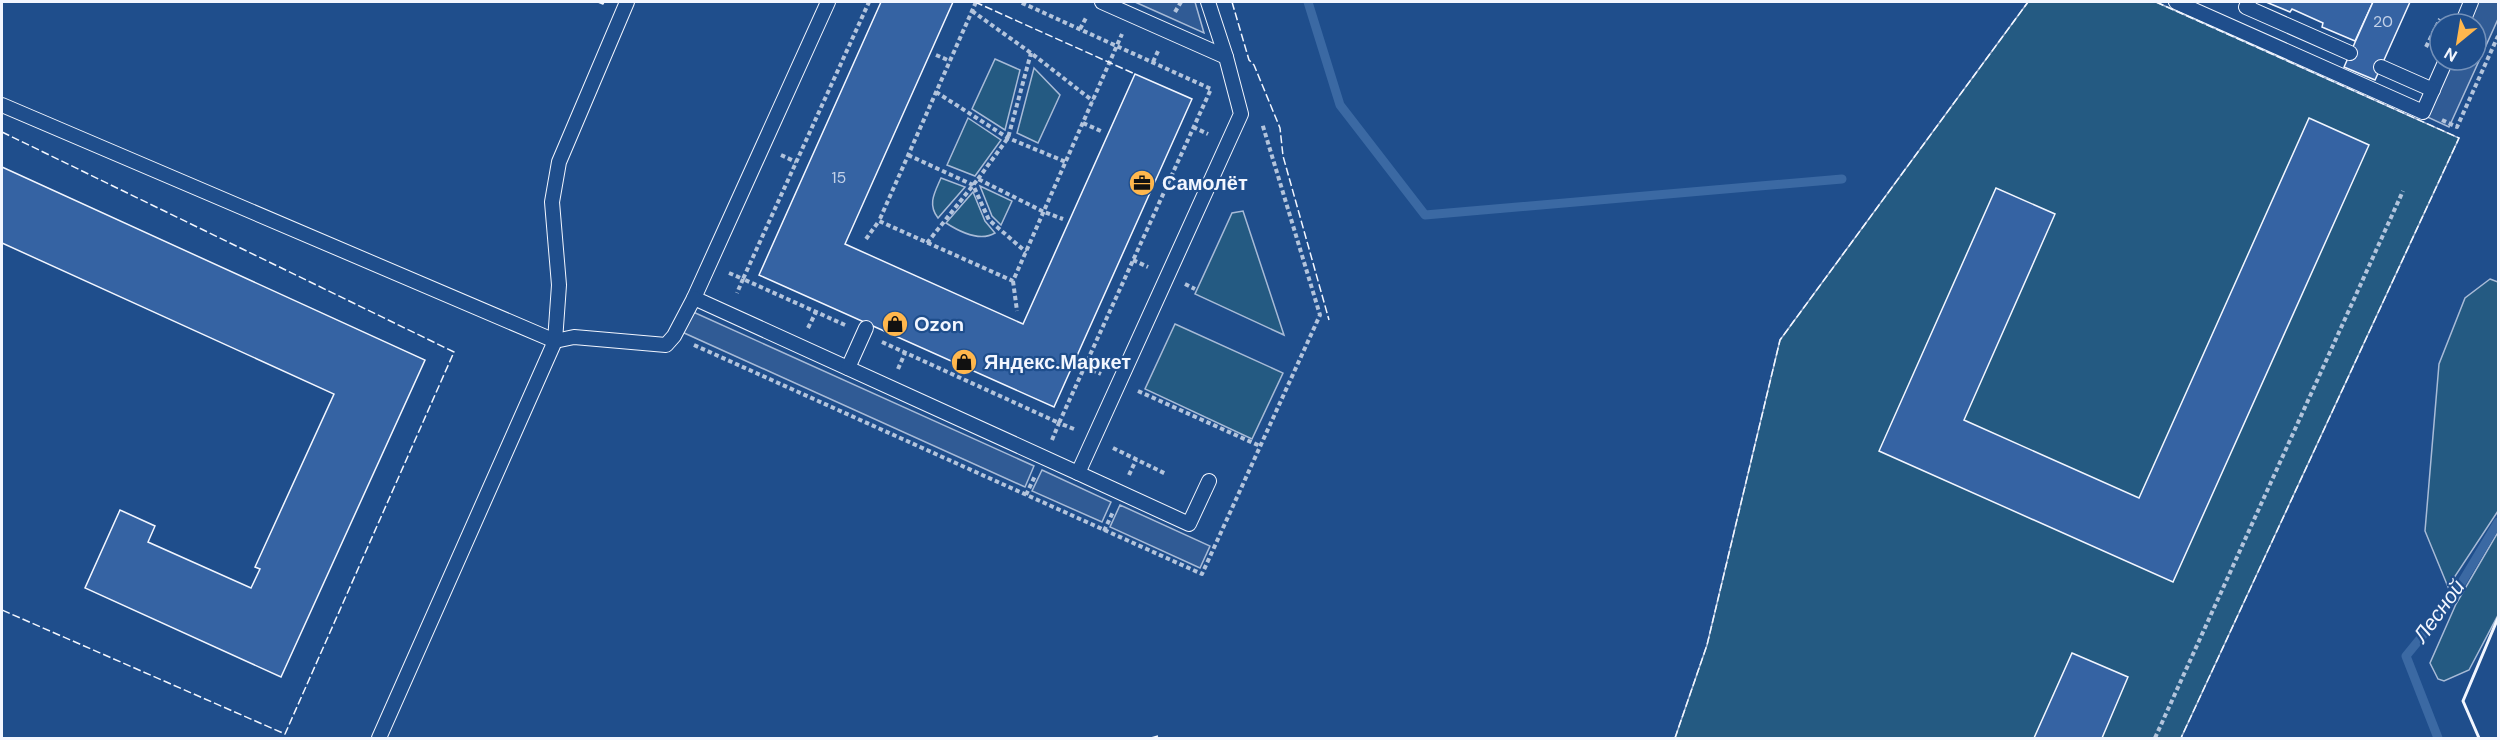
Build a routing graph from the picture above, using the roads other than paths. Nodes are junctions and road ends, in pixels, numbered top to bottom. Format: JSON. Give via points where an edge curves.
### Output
{"nodes":[{"id":1,"x":627,"y":2,"type":"edge"},
{"id":2,"x":828,"y":2,"type":"edge"},
{"id":3,"x":1102,"y":2,"type":"edge"},
{"id":4,"x":1208,"y":2,"type":"edge"},
{"id":5,"x":2176,"y":2,"type":"edge"},
{"id":6,"x":2249,"y":2,"type":"edge"},
{"id":7,"x":2350,"y":53,"type":"dead end"},
{"id":8,"x":1226,"y":57,"type":"junction"},
{"id":9,"x":2381,"y":67,"type":"dead end"},
{"id":10,"x":2441,"y":72,"type":"edge"},
{"id":11,"x":2433,"y":90,"type":"junction"},
{"id":12,"x":2,"y":105,"type":"edge"},
{"id":13,"x":694,"y":298,"type":"junction"},
{"id":14,"x":864,"y":331,"type":"road end"},
{"id":15,"x":555,"y":341,"type":"junction"},
{"id":16,"x":848,"y":368,"type":"junction"},
{"id":17,"x":1078,"y":473,"type":"junction"},
{"id":18,"x":1209,"y":481,"type":"dead end"},
{"id":19,"x":379,"y":738,"type":"edge"}],
"edges":[{"from":1,"to":15,"type":"lane","via":[[559,162],[552,201],[559,285]]},
{"from":2,"to":13,"type":"lane"},
{"from":3,"to":8,"type":"lane"},
{"from":4,"to":8,"type":"lane"},
{"from":5,"to":11,"type":"lane","via":[[2423,112]]},
{"from":6,"to":7,"type":"lane","via":[[2246,7]]},
{"from":8,"to":17,"type":"lane","via":[[1241,114]]},
{"from":9,"to":11,"type":"lane"},
{"from":10,"to":11,"type":"lane"},
{"from":12,"to":15,"type":"lane"},
{"from":13,"to":15,"type":"lane","via":[[666,345],[574,337]]},
{"from":13,"to":16,"type":"lane"},
{"from":14,"to":16,"type":"lane"},
{"from":15,"to":19,"type":"lane"},
{"from":16,"to":17,"type":"lane"},
{"from":17,"to":18,"type":"lane","via":[[1189,524]]}]}
